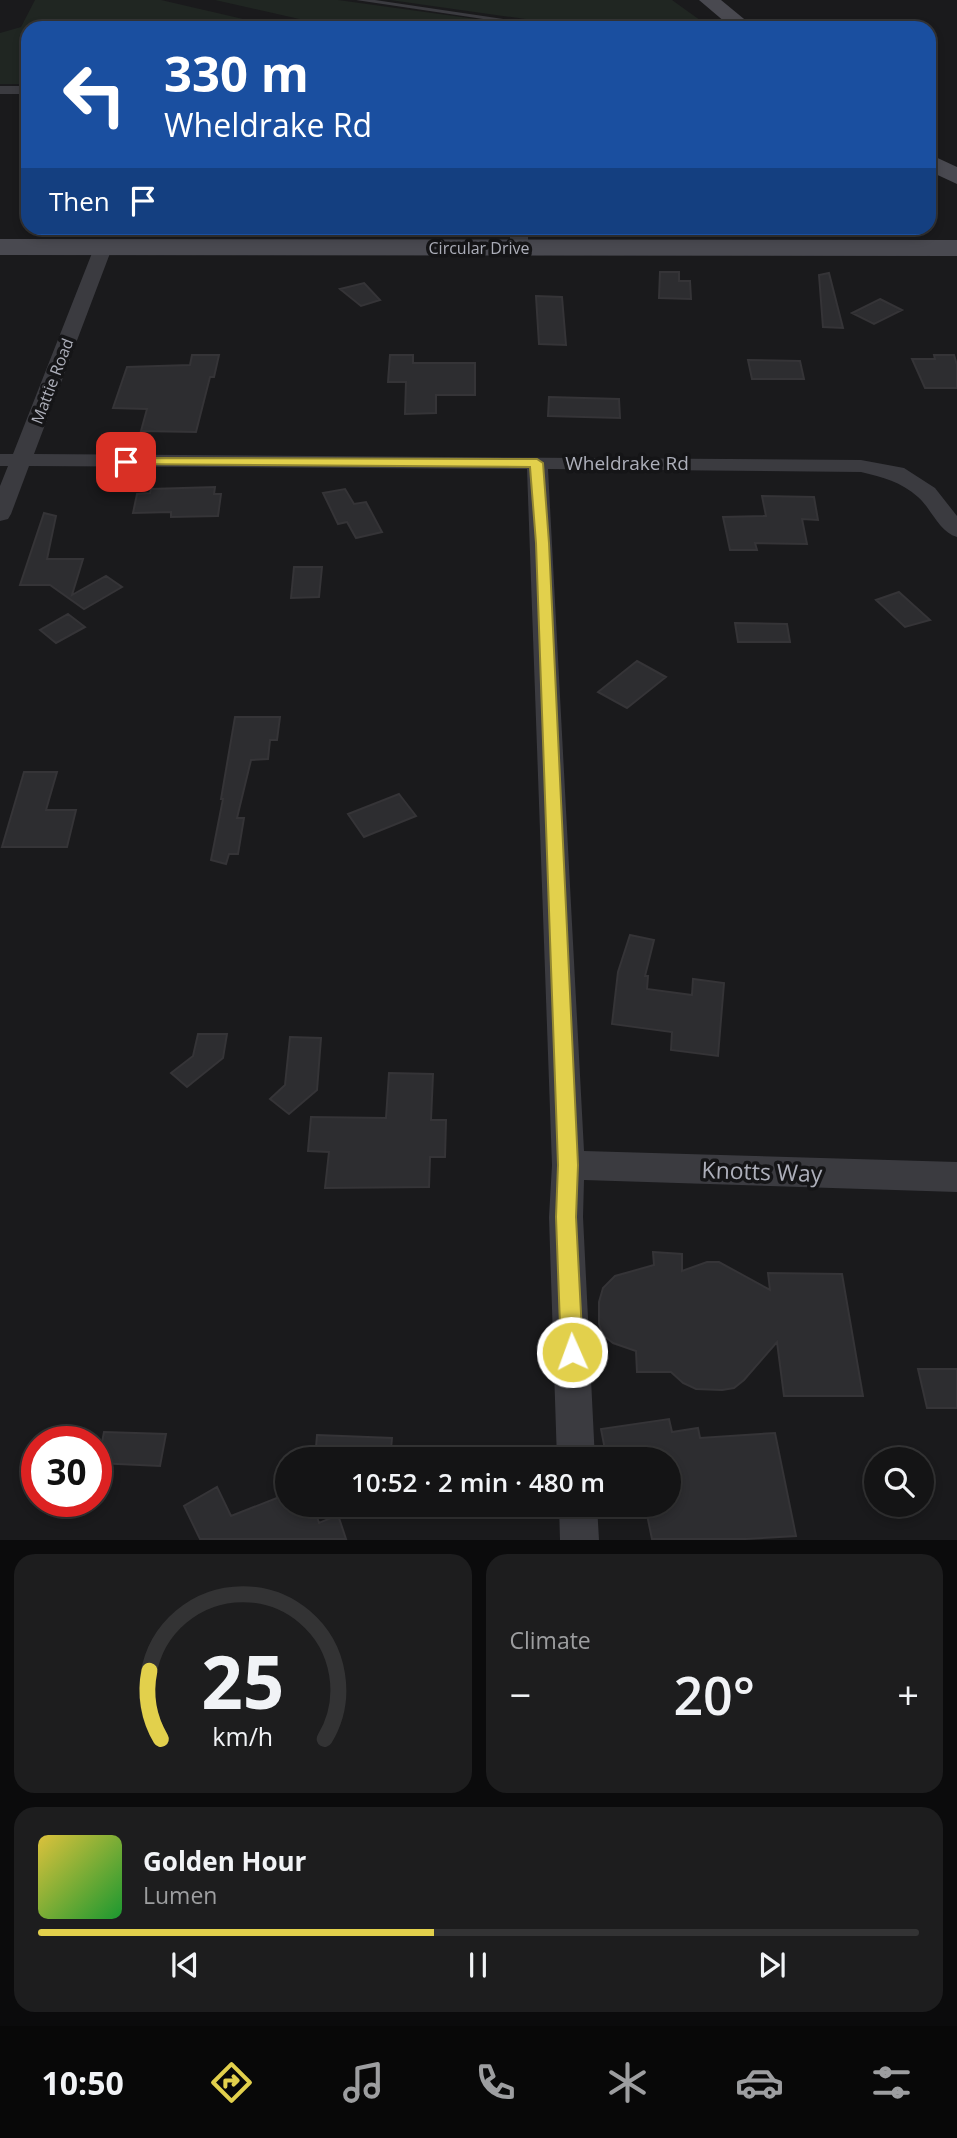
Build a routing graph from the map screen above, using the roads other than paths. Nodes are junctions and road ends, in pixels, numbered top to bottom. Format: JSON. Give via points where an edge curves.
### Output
{"nodes":[{"id":1,"x":360,"y":0,"type":"edge"},
{"id":2,"x":709,"y":0,"type":"edge"},
{"id":3,"x":510,"y":21,"type":"edge"},
{"id":4,"x":736,"y":21,"type":"edge"},
{"id":5,"x":0,"y":90,"type":"edge"},
{"id":6,"x":21,"y":90,"type":"edge"},
{"id":7,"x":936,"y":165,"type":"edge"},
{"id":8,"x":957,"y":177,"type":"edge"},
{"id":9,"x":519,"y":238,"type":"edge"},
{"id":10,"x":0,"y":247,"type":"edge"},
{"id":11,"x":103,"y":248,"type":"junction"},
{"id":12,"x":957,"y":248,"type":"edge"},
{"id":13,"x":10,"y":461,"type":"edge"},
{"id":14,"x":537,"y":463,"type":"junction"},
{"id":15,"x":0,"y":514,"type":"edge"},
{"id":16,"x":957,"y":530,"type":"edge"},
{"id":17,"x":568,"y":1165,"type":"junction"},
{"id":18,"x":957,"y":1177,"type":"edge"},
{"id":19,"x":575,"y":1447,"type":"edge"},
{"id":20,"x":579,"y":1517,"type":"edge"},
{"id":21,"x":580,"y":1539,"type":"edge"}],
"edges":[{"from":1,"to":3,"type":"lane"},
{"from":2,"to":4,"type":"street"},
{"from":5,"to":6,"type":"street"},
{"from":7,"to":8,"type":"street"},
{"from":9,"to":11,"type":"street","name":"Circular Drive"},
{"from":9,"to":12,"type":"street","name":"Circular Drive"},
{"from":10,"to":11,"type":"street","name":"Circular Drive"},
{"from":11,"to":13,"type":"street","name":"Mattie Road"},
{"from":13,"to":14,"type":"street","name":"Wheldrake Rd"},
{"from":13,"to":15,"type":"street","name":"Mattie Road"},
{"from":14,"to":16,"type":"street","name":"Wheldrake Rd","via":[[881,469],[904,477],[927,493]]},
{"from":14,"to":17,"type":"street"},
{"from":17,"to":18,"type":"street","name":"Knotts Way"},
{"from":17,"to":19,"type":"street"},
{"from":20,"to":21,"type":"street"}]}
